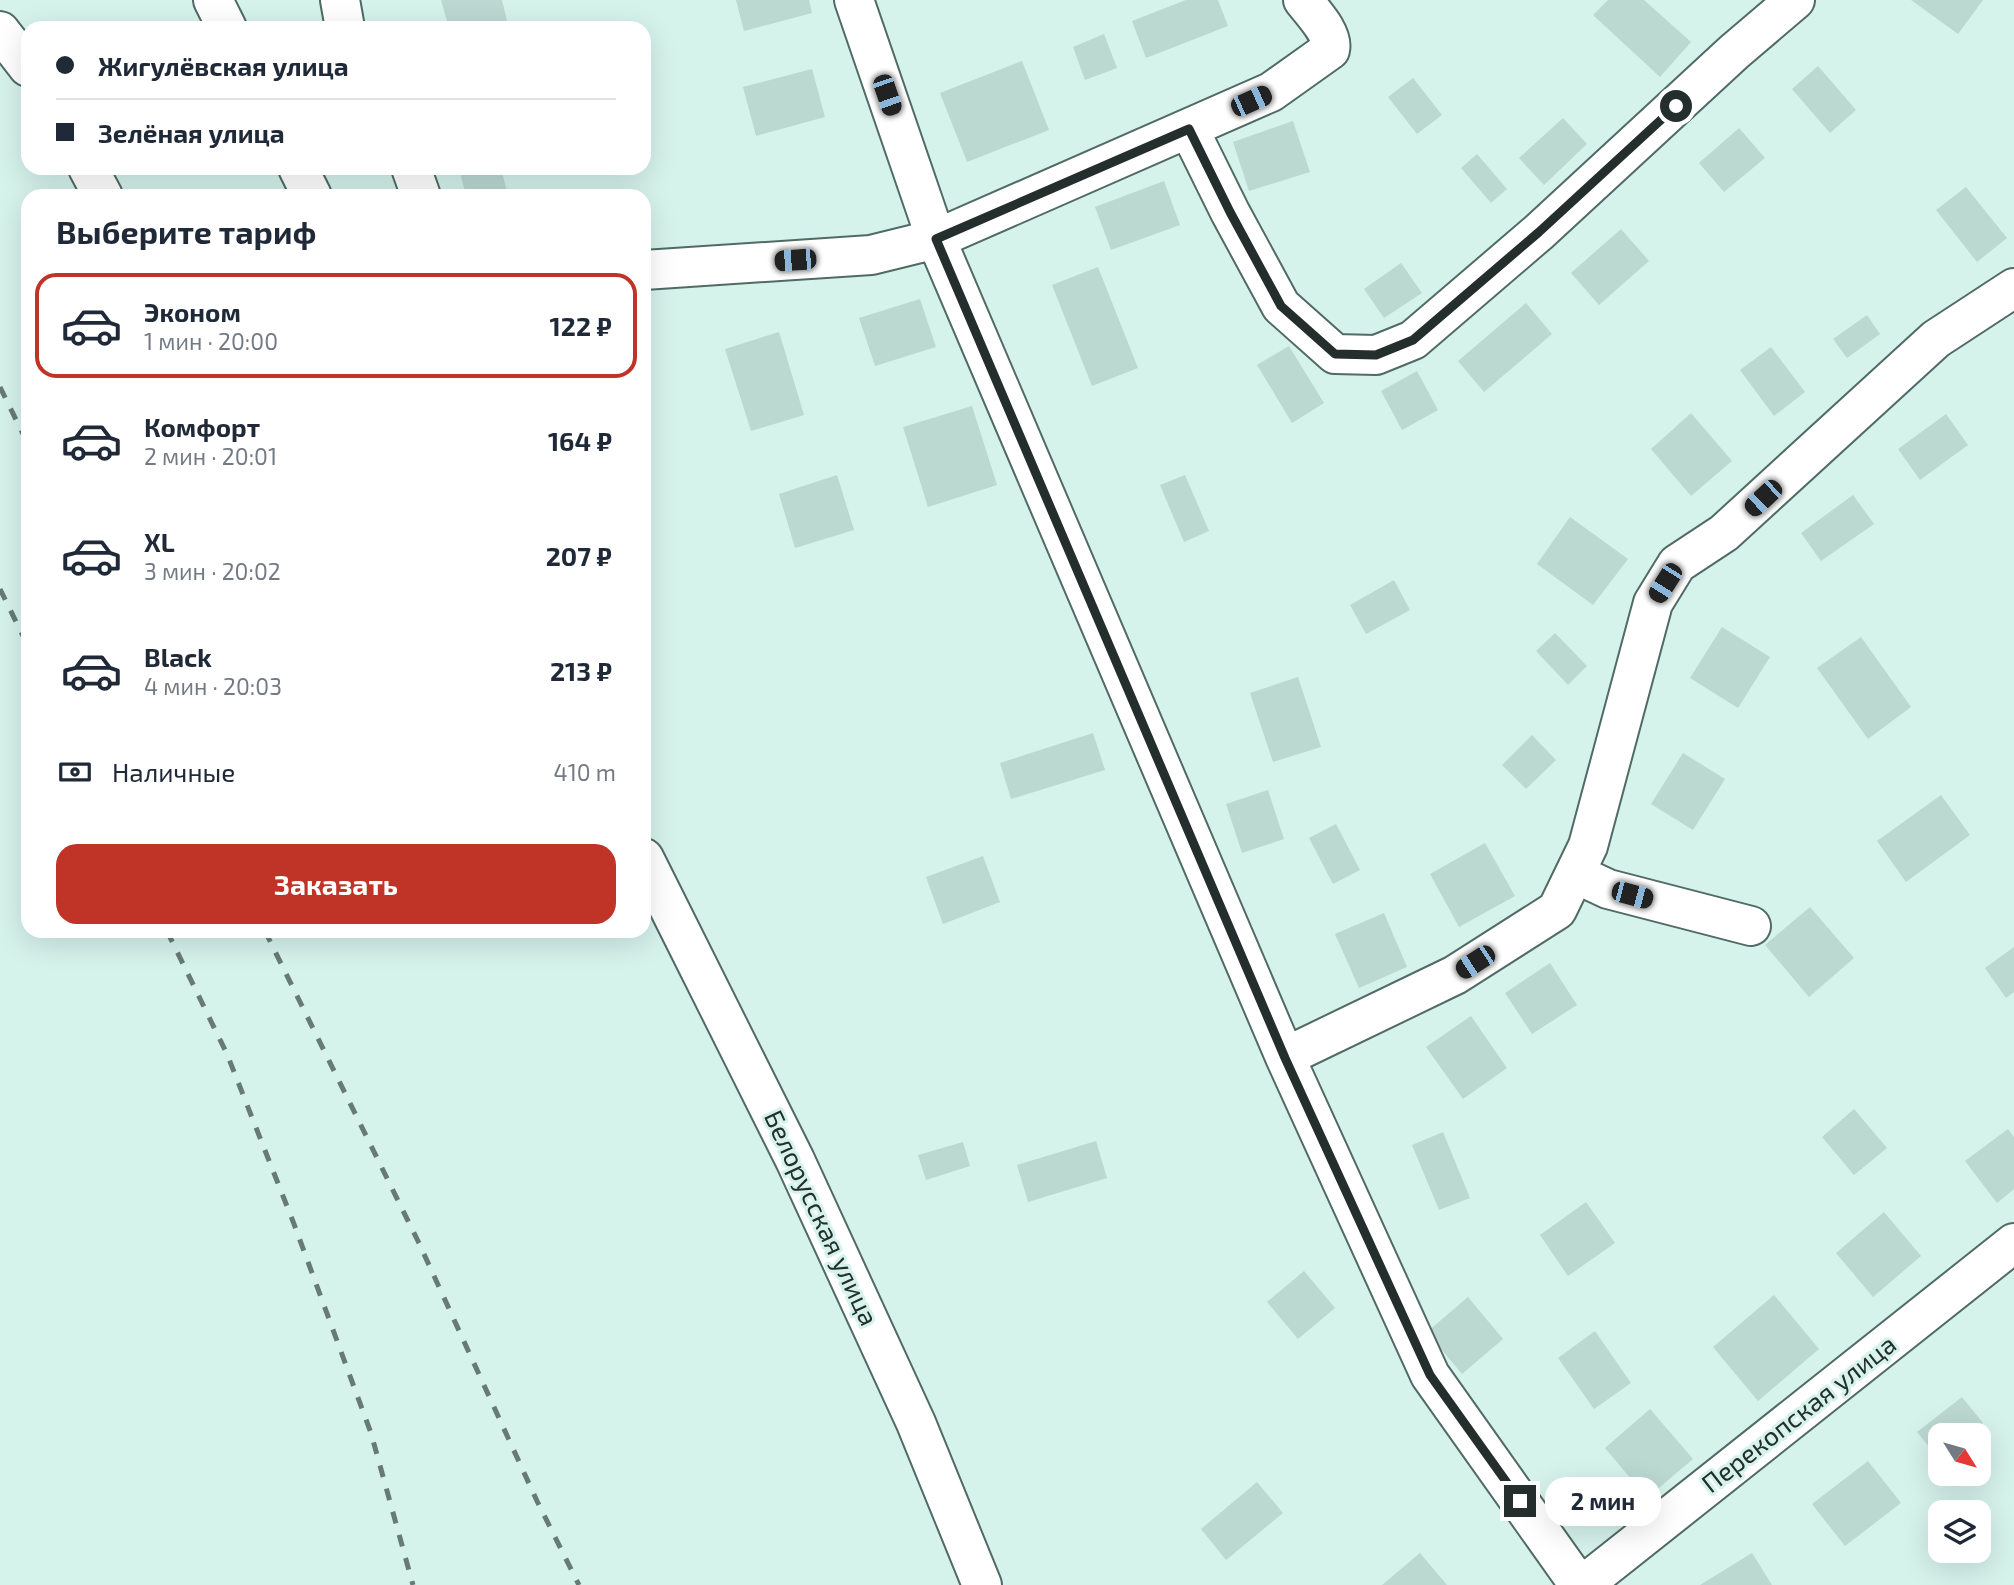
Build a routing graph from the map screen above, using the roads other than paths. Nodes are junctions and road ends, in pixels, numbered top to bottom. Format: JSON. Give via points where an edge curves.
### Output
{"nodes":[{"id":1,"x":340,"y":0,"type":"edge"},
{"id":2,"x":854,"y":0,"type":"edge"},
{"id":3,"x":1303,"y":0,"type":"edge"},
{"id":4,"x":1795,"y":0,"type":"edge"},
{"id":5,"x":344,"y":21,"type":"edge"},
{"id":6,"x":0,"y":31,"type":"edge"},
{"id":7,"x":21,"y":58,"type":"edge"},
{"id":8,"x":1189,"y":129,"type":"junction"},
{"id":9,"x":936,"y":239,"type":"junction"},
{"id":10,"x":651,"y":270,"type":"edge"},
{"id":11,"x":2014,"y":288,"type":"edge"},
{"id":12,"x":651,"y":872,"type":"edge"},
{"id":13,"x":1576,"y":874,"type":"junction"},
{"id":14,"x":1751,"y":926,"type":"dead end"},
{"id":15,"x":1285,"y":1058,"type":"junction"},
{"id":16,"x":2014,"y":1243,"type":"edge"},
{"id":17,"x":982,"y":1585,"type":"edge"},
{"id":18,"x":1581,"y":1585,"type":"edge"}],
"edges":[{"from":1,"to":5,"type":"street"},
{"from":2,"to":9,"type":"street"},
{"from":3,"to":8,"type":"street","via":[[1328,35],[1330,51],[1271,92]]},
{"from":4,"to":8,"type":"street","via":[[1413,340],[1376,355],[1335,354],[1281,306]]},
{"from":6,"to":7,"type":"street"},
{"from":8,"to":9,"type":"street"},
{"from":9,"to":10,"type":"street","via":[[871,255]]},
{"from":9,"to":15,"type":"street"},
{"from":11,"to":13,"type":"street","via":[[1936,339],[1724,533],[1677,564],[1653,603],[1588,846]]},
{"from":12,"to":17,"type":"street","name":"Белорусская улица","via":[[795,1160],[916,1423]]},
{"from":13,"to":14,"type":"street","via":[[1608,889]]},
{"from":13,"to":15,"type":"street","via":[[1557,910],[1455,975]]},
{"from":15,"to":18,"type":"street","via":[[1430,1375]]},
{"from":16,"to":18,"type":"street","name":"Перекопская улица"}]}
